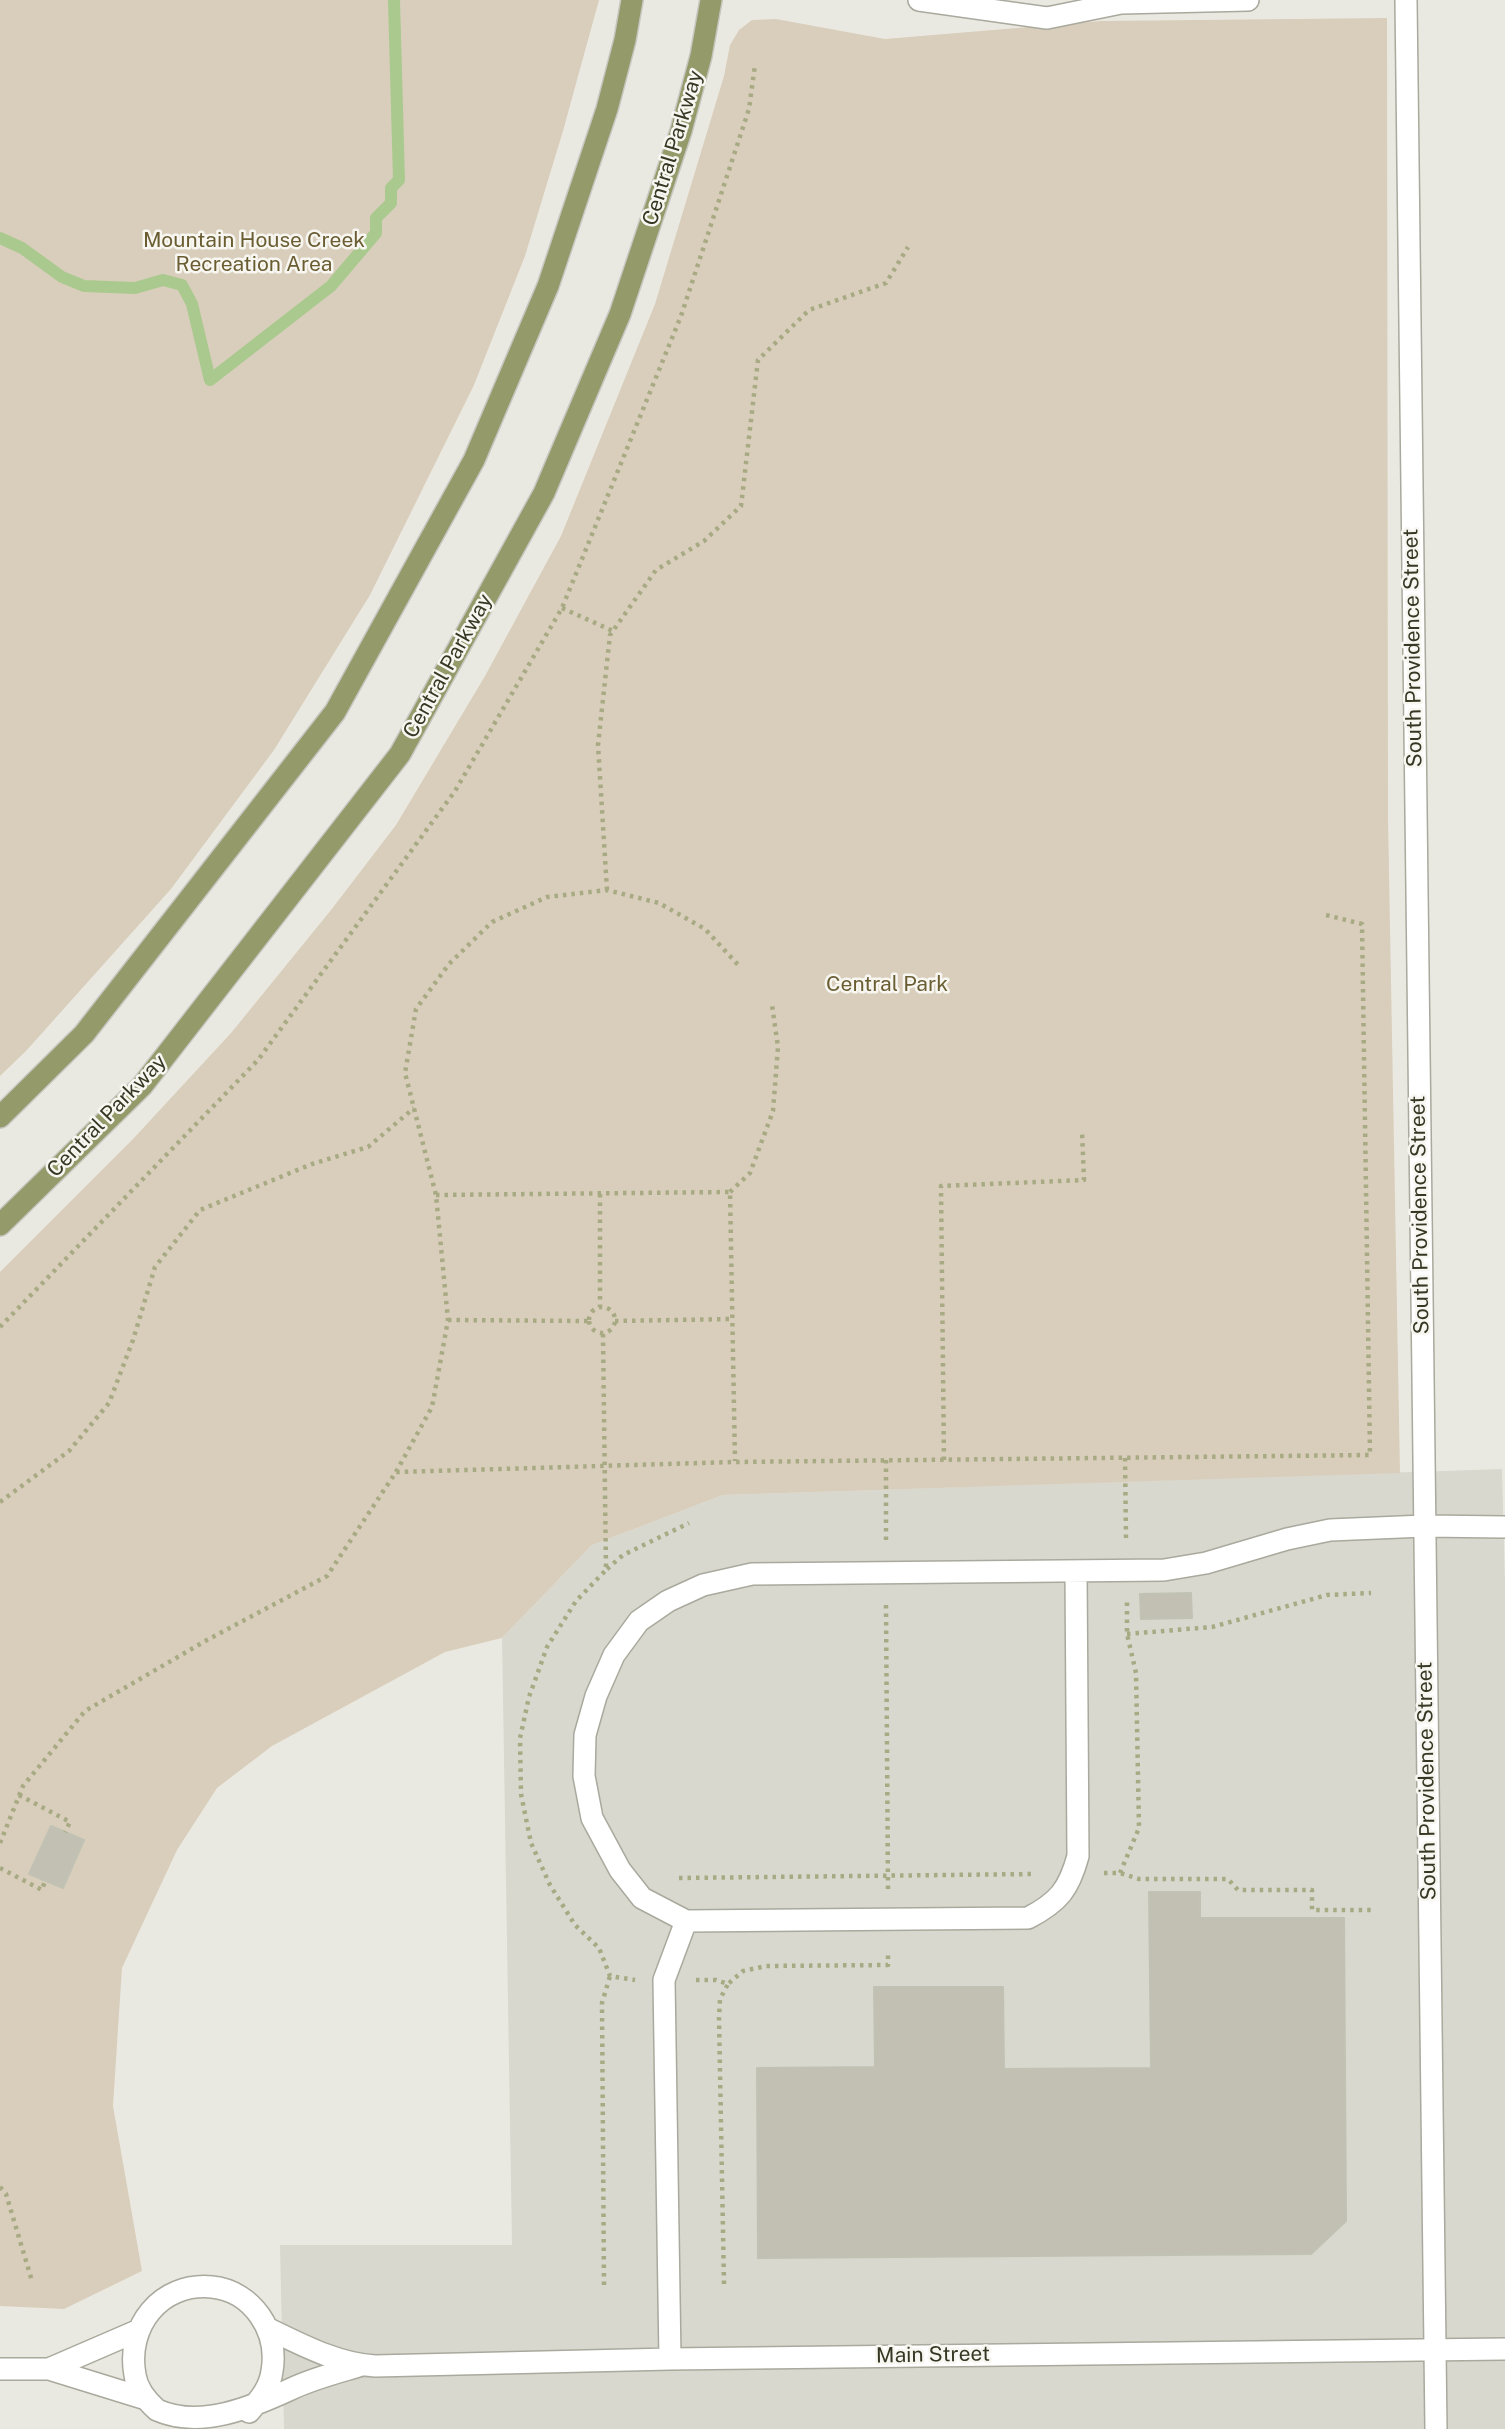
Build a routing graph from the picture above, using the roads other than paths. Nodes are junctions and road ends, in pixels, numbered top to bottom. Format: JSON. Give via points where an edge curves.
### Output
{"nodes":[{"id":1,"x":632,"y":0,"type":"edge"},
{"id":2,"x":711,"y":0,"type":"edge"},
{"id":3,"x":919,"y":0,"type":"edge"},
{"id":4,"x":1248,"y":0,"type":"edge"},
{"id":5,"x":1406,"y":0,"type":"edge"},
{"id":6,"x":1115,"y":1,"type":"edge"},
{"id":7,"x":0,"y":1116,"type":"edge"},
{"id":8,"x":0,"y":1225,"type":"edge"},
{"id":9,"x":1424,"y":1525,"type":"junction"},
{"id":10,"x":1505,"y":1527,"type":"edge"},
{"id":11,"x":1076,"y":1571,"type":"junction"},
{"id":12,"x":686,"y":1920,"type":"junction"},
{"id":13,"x":268,"y":2329,"type":"junction"},
{"id":14,"x":137,"y":2331,"type":"junction"},
{"id":15,"x":1435,"y":2348,"type":"junction"},
{"id":16,"x":1505,"y":2348,"type":"edge"},
{"id":17,"x":670,"y":2359,"type":"junction"},
{"id":18,"x":362,"y":2365,"type":"junction"},
{"id":19,"x":0,"y":2369,"type":"edge"},
{"id":20,"x":49,"y":2369,"type":"junction"},
{"id":21,"x":146,"y":2399,"type":"junction"},
{"id":22,"x":249,"y":2412,"type":"junction"},
{"id":23,"x":1436,"y":2429,"type":"edge"}],
"edges":[{"from":1,"to":7,"type":"main road","via":[[607,109],[548,286],[474,460],[335,712],[84,1034]]},
{"from":2,"to":8,"type":"main road","name":"Central Parkway","via":[[681,131],[620,314],[544,493],[400,754],[142,1086]]},
{"from":3,"to":6,"type":"street","via":[[1047,18]]},
{"from":4,"to":6,"type":"street"},
{"from":5,"to":9,"type":"street","name":"South Providence Street"},
{"from":9,"to":10,"type":"street"},
{"from":9,"to":11,"type":"street","via":[[1330,1530],[1164,1570]]},
{"from":9,"to":15,"type":"street","name":"South Providence Street"},
{"from":11,"to":12,"type":"street","via":[[1078,1856],[1061,1896],[1028,1918]]},
{"from":11,"to":12,"type":"street","via":[[752,1574],[703,1585],[639,1621],[614,1655],[596,1696],[585,1735],[584,1776],[592,1818],[620,1870],[642,1899]]},
{"from":12,"to":17,"type":"street","via":[[664,1980]]},
{"from":13,"to":14,"type":"street","via":[[256,2309],[236,2294],[213,2287],[189,2287],[167,2296],[149,2311]]},
{"from":13,"to":18,"type":"street","name":"Main Street"},
{"from":13,"to":22,"type":"street","via":[[274,2351],[272,2373],[264,2395]]},
{"from":14,"to":20,"type":"street"},
{"from":14,"to":21,"type":"street","via":[[132,2355],[135,2379]]},
{"from":15,"to":16,"type":"street","name":"Main Street"},
{"from":15,"to":17,"type":"street","name":"Main Street"},
{"from":15,"to":23,"type":"street","name":"South Providence Street"},
{"from":17,"to":18,"type":"street","name":"Main Street"},
{"from":18,"to":22,"type":"street","name":"Main Street","via":[[293,2388]]},
{"from":19,"to":20,"type":"street"},
{"from":20,"to":21,"type":"street"},
{"from":21,"to":22,"type":"street","via":[[163,2416],[183,2426],[229,2424]]}]}
